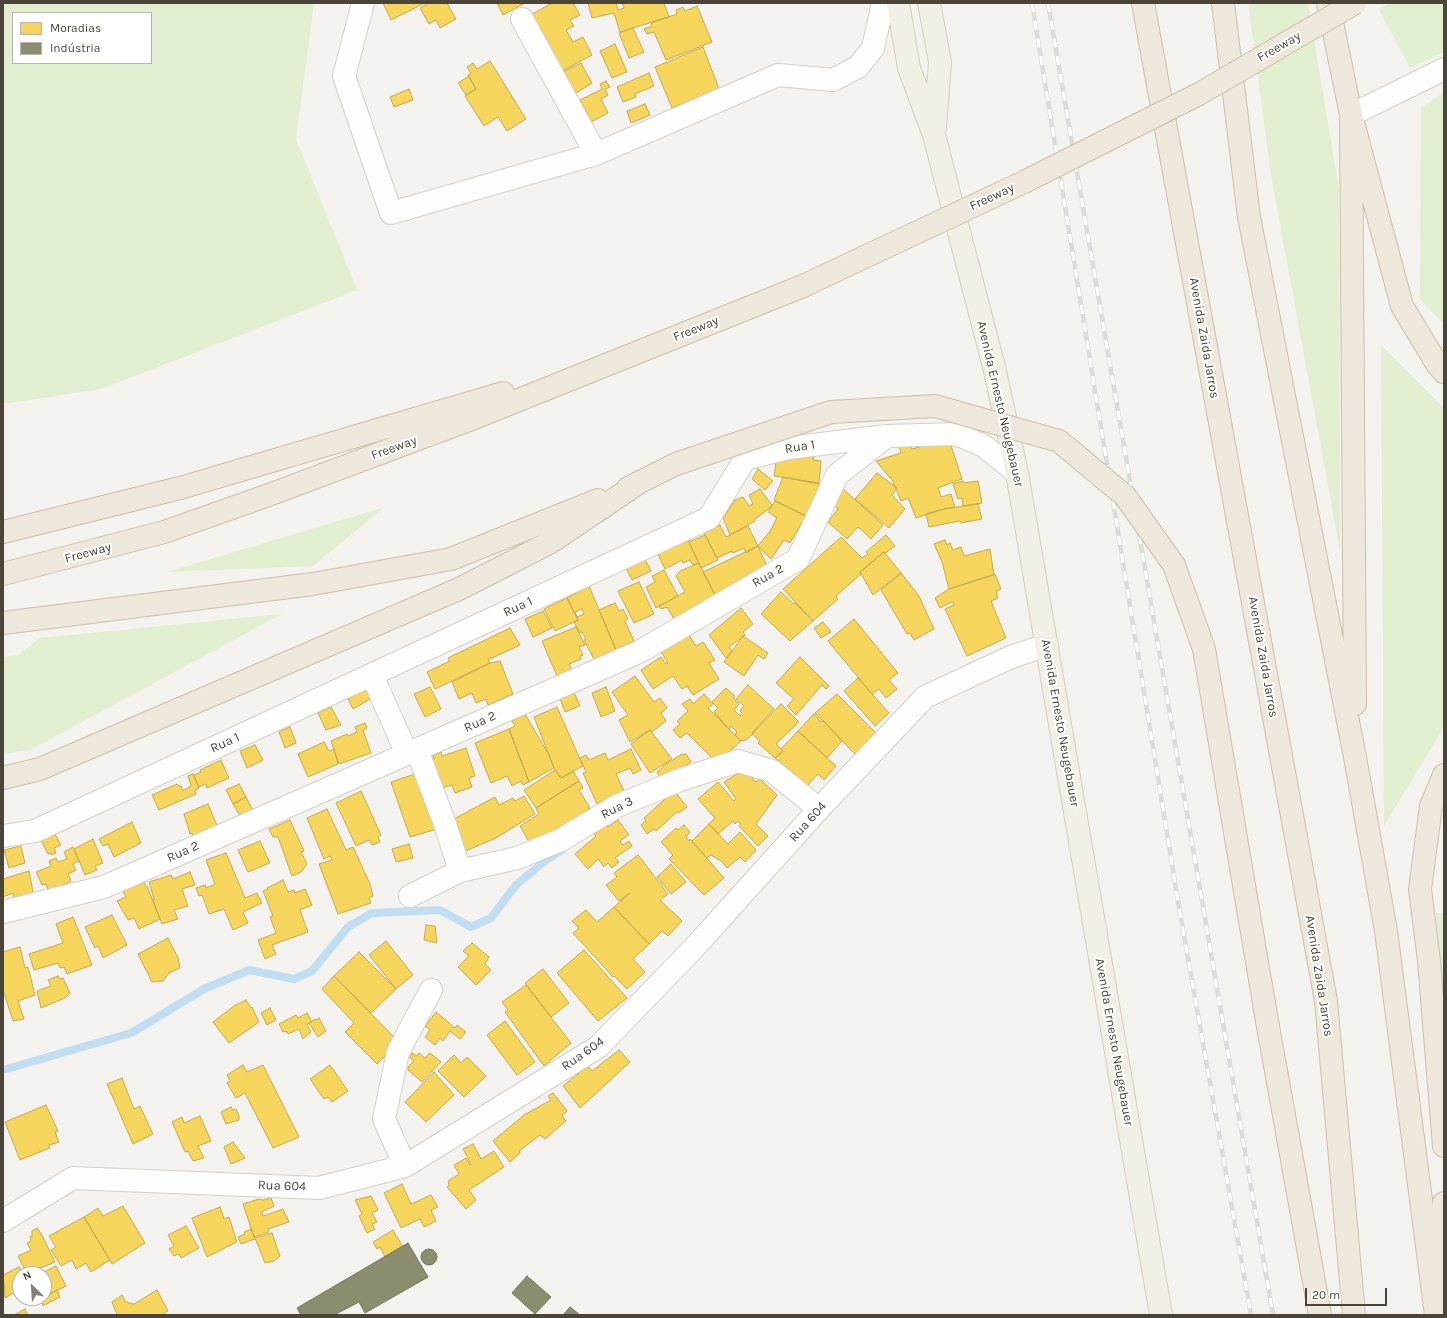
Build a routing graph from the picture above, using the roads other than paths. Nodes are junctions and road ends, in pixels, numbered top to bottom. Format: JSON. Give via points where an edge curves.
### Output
{"nodes":[{"id":1,"x":363,"y":3,"type":"edge"},
{"id":2,"x":882,"y":3,"type":"edge"},
{"id":3,"x":898,"y":3,"type":"edge"},
{"id":4,"x":930,"y":3,"type":"edge"},
{"id":5,"x":1143,"y":3,"type":"edge"},
{"id":6,"x":1223,"y":3,"type":"edge"},
{"id":7,"x":1328,"y":3,"type":"edge"},
{"id":8,"x":1355,"y":3,"type":"edge"},
{"id":9,"x":522,"y":19,"type":"dead end"},
{"id":10,"x":1444,"y":70,"type":"edge"},
{"id":11,"x":1351,"y":115,"type":"junction"},
{"id":12,"x":934,"y":135,"type":"junction"},
{"id":13,"x":596,"y":154,"type":"junction"},
{"id":14,"x":624,"y":357,"type":"junction"},
{"id":15,"x":1444,"y":372,"type":"edge"},
{"id":16,"x":887,"y":436,"type":"junction"},
{"id":17,"x":1017,"y":473,"type":"junction"},
{"id":18,"x":640,"y":482,"type":"junction"},
{"id":19,"x":3,"y":532,"type":"edge"},
{"id":20,"x":3,"y":574,"type":"edge"},
{"id":21,"x":3,"y":623,"type":"edge"},
{"id":22,"x":1047,"y":645,"type":"junction"},
{"id":23,"x":372,"y":675,"type":"junction"},
{"id":24,"x":412,"y":752,"type":"junction"},
{"id":25,"x":1355,"y":757,"type":"junction"},
{"id":26,"x":1444,"y":775,"type":"edge"},
{"id":27,"x":3,"y":778,"type":"edge"},
{"id":28,"x":819,"y":809,"type":"junction"},
{"id":29,"x":3,"y":836,"type":"edge"},
{"id":30,"x":460,"y":872,"type":"junction"},
{"id":31,"x":410,"y":896,"type":"dead end"},
{"id":32,"x":3,"y":912,"type":"edge"},
{"id":33,"x":432,"y":990,"type":"dead end"},
{"id":34,"x":1444,"y":1146,"type":"edge"},
{"id":35,"x":405,"y":1166,"type":"junction"},
{"id":36,"x":1444,"y":1203,"type":"edge"},
{"id":37,"x":3,"y":1221,"type":"edge"},
{"id":38,"x":1161,"y":1315,"type":"edge"},
{"id":39,"x":1320,"y":1315,"type":"edge"},
{"id":40,"x":1354,"y":1315,"type":"edge"},
{"id":41,"x":1437,"y":1315,"type":"edge"}],
"edges":[{"from":1,"to":13,"type":"street","via":[[344,76],[391,213]]},
{"from":2,"to":13,"type":"street","via":[[873,48],[858,67],[833,80],[778,75]]},
{"from":3,"to":12,"type":"main road","name":"Avenida Ernesto Neugebauer","via":[[910,68]]},
{"from":4,"to":12,"type":"main road","name":"Avenida Ernesto Neugebauer","via":[[940,62]]},
{"from":5,"to":40,"type":"highway","name":"Avenida Zaida Jarros","via":[[1326,1001]]},
{"from":6,"to":25,"type":"highway","via":[[1250,217]]},
{"from":7,"to":11,"type":"highway"},
{"from":8,"to":14,"type":"highway","name":"Freeway","bridge":true,"via":[[1200,94],[1024,182],[803,286]]},
{"from":9,"to":13,"type":"street"},
{"from":10,"to":11,"type":"street"},
{"from":11,"to":15,"type":"highway","via":[[1402,306]]},
{"from":11,"to":25,"type":"highway"},
{"from":12,"to":17,"type":"main road","name":"Avenida Ernesto Neugebauer","via":[[995,371]]},
{"from":14,"to":19,"type":"highway","via":[[180,488]]},
{"from":14,"to":20,"type":"highway","name":"Freeway","via":[[469,420],[172,530]]},
{"from":16,"to":17,"type":"street","name":"Rua 1","via":[[956,434],[984,446]]},
{"from":16,"to":23,"type":"street","name":"Rua 1","via":[[788,448],[745,459],[709,518]]},
{"from":16,"to":24,"type":"street","name":"Rua 2","via":[[837,475],[798,559],[639,652]]},
{"from":17,"to":22,"type":"main road","name":"Avenida Ernesto Neugebauer"},
{"from":18,"to":21,"type":"highway","via":[[451,559],[313,584]]},
{"from":18,"to":27,"type":"highway","via":[[551,542],[459,589],[40,768]]},
{"from":18,"to":39,"type":"highway","bridge":true,"via":[[676,464],[831,412],[935,406],[1059,441],[1125,496],[1174,565],[1204,649]]},
{"from":22,"to":28,"type":"street","name":"Rua 604","via":[[1011,657],[925,697]]},
{"from":22,"to":38,"type":"main road","name":"Avenida Ernesto Neugebauer"},
{"from":23,"to":24,"type":"street"},
{"from":23,"to":29,"type":"street","name":"Rua 1","via":[[35,831]]},
{"from":24,"to":30,"type":"street","via":[[444,824]]},
{"from":24,"to":32,"type":"street","name":"Rua 2","via":[[104,887]]},
{"from":25,"to":41,"type":"highway","via":[[1386,931]]},
{"from":26,"to":34,"type":"highway","via":[[1431,806],[1420,889],[1429,961]]},
{"from":28,"to":30,"type":"street","name":"Rua 3","via":[[772,771],[738,761],[680,780],[616,806],[561,840],[517,858]]},
{"from":28,"to":35,"type":"street","name":"Rua 604","via":[[693,949],[598,1047]]},
{"from":30,"to":31,"type":"street","name":"Rua 3"},
{"from":33,"to":35,"type":"street","via":[[398,1052],[384,1119]]},
{"from":35,"to":37,"type":"street","name":"Rua 604","via":[[319,1188],[73,1178]]},
{"from":36,"to":41,"type":"highway"}]}
